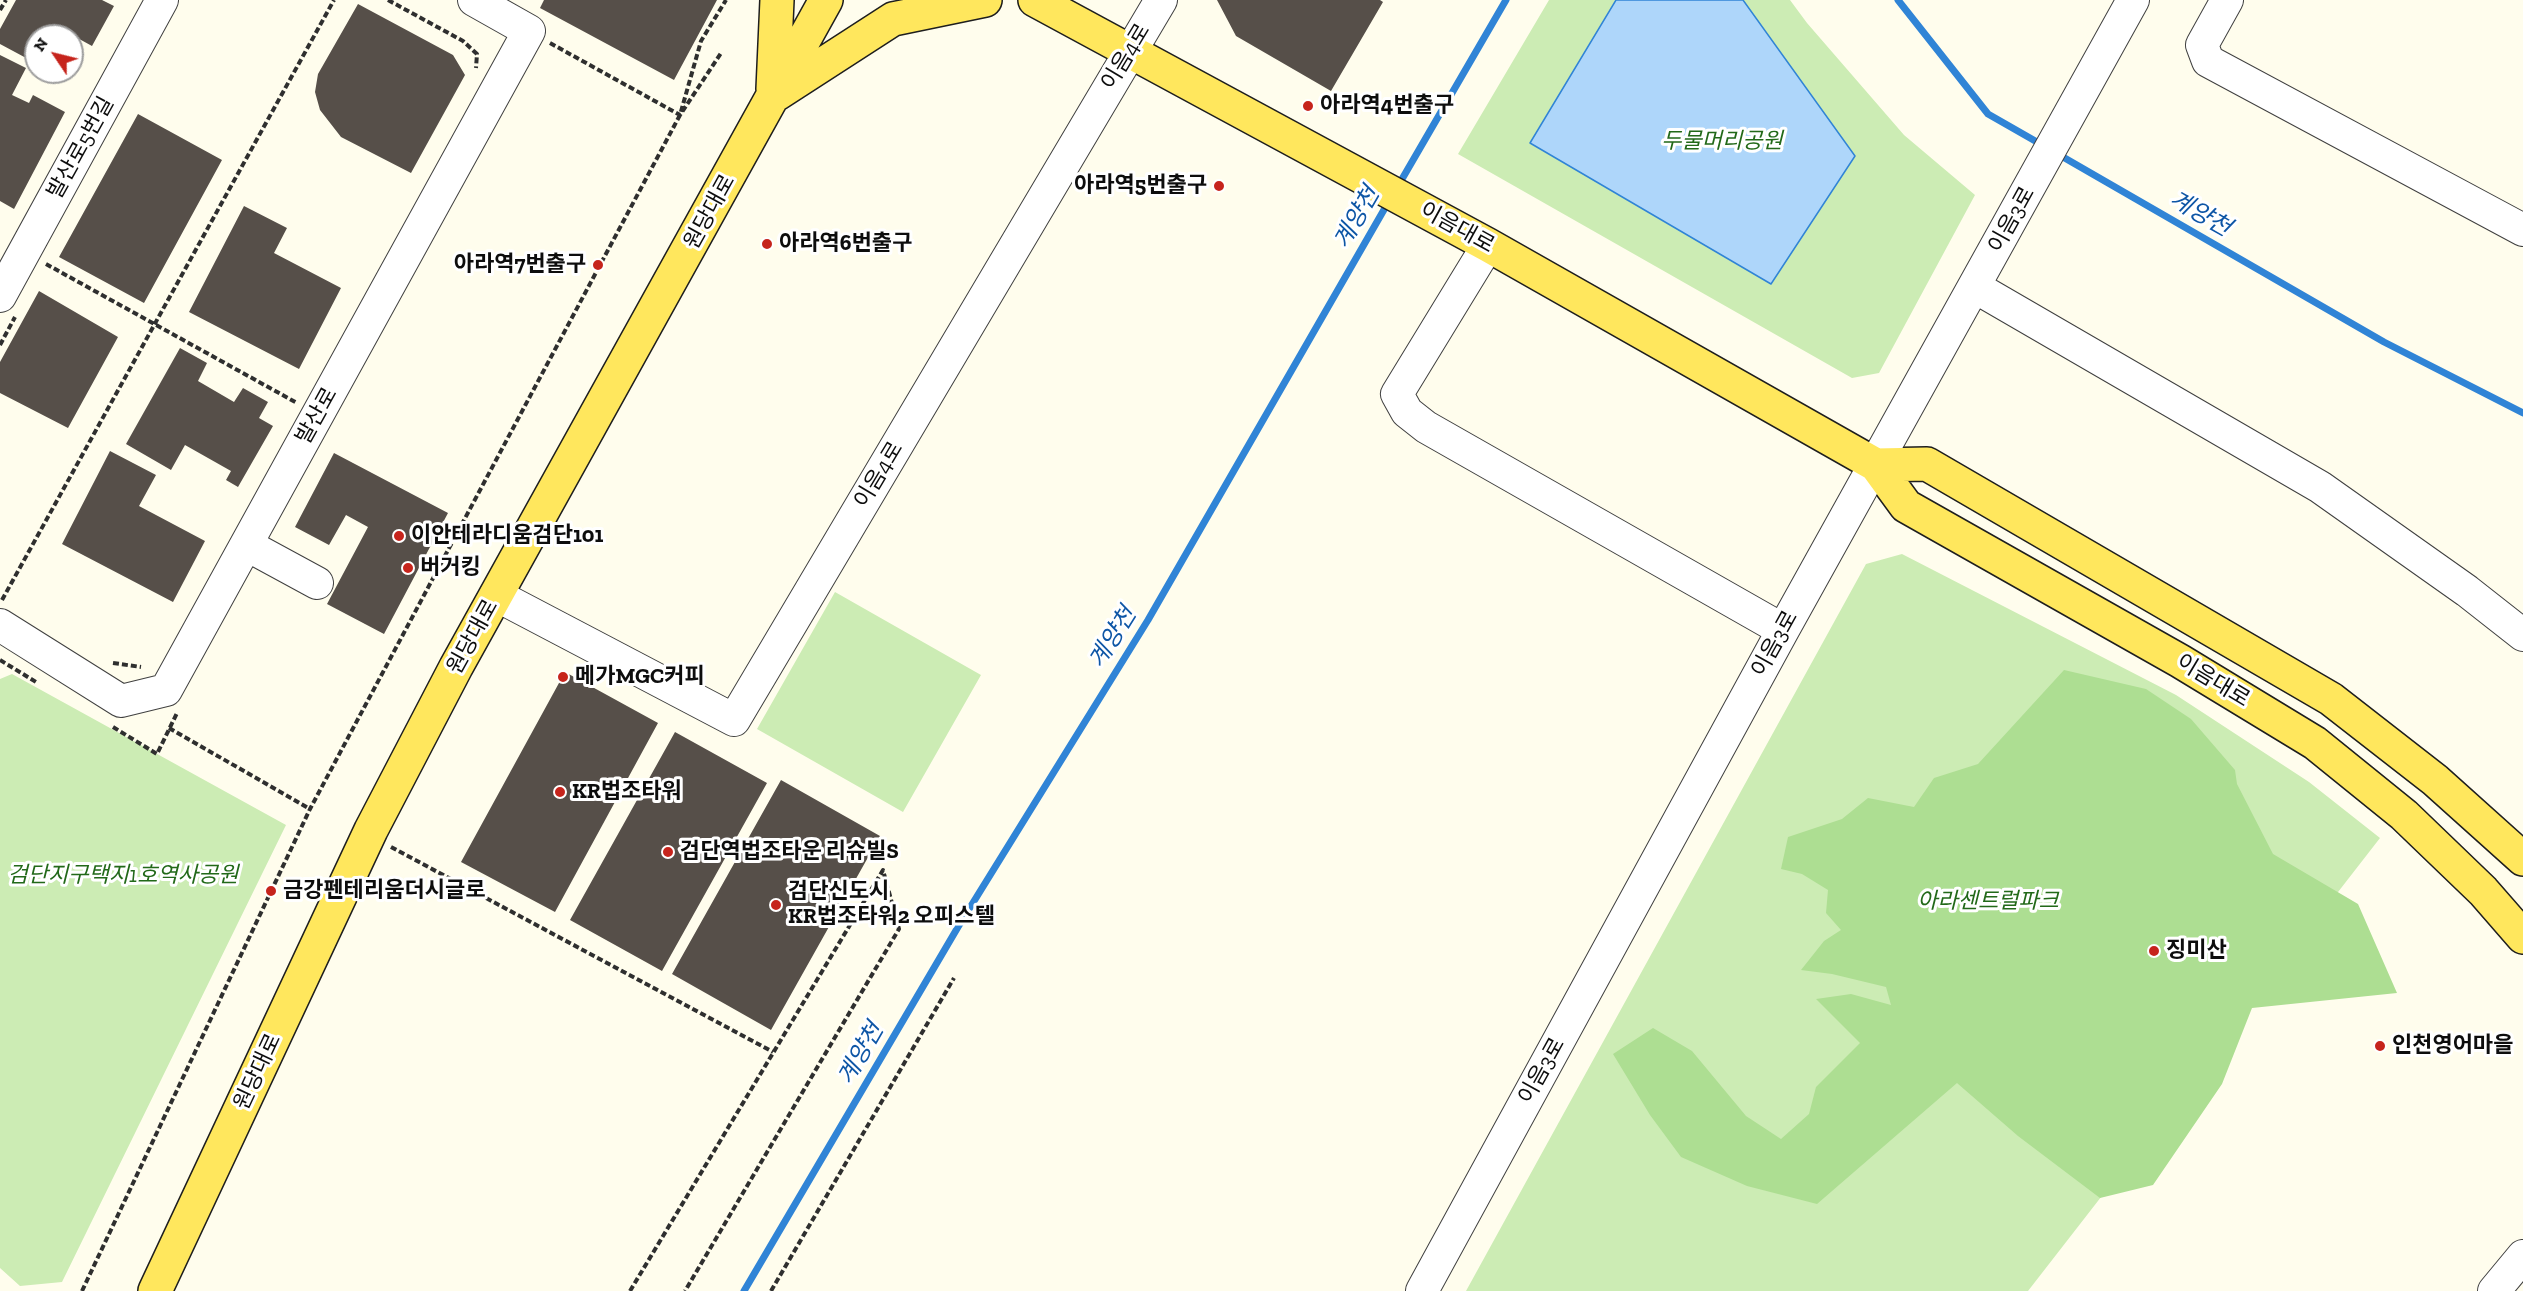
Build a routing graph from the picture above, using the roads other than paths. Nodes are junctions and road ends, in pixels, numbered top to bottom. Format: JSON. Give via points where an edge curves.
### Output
{"nodes":[{"id":1,"x":162,"y":0,"type":"edge"},
{"id":2,"x":474,"y":0,"type":"edge"},
{"id":3,"x":777,"y":0,"type":"edge"},
{"id":4,"x":826,"y":0,"type":"edge"},
{"id":5,"x":985,"y":0,"type":"edge"},
{"id":6,"x":1035,"y":0,"type":"edge"},
{"id":7,"x":1161,"y":0,"type":"edge"},
{"id":8,"x":2133,"y":0,"type":"edge"},
{"id":9,"x":2227,"y":0,"type":"edge"},
{"id":10,"x":1129,"y":51,"type":"junction"},
{"id":11,"x":773,"y":97,"type":"junction"},
{"id":12,"x":2523,"y":230,"type":"edge"},
{"id":13,"x":1488,"y":245,"type":"junction"},
{"id":14,"x":1975,"y":287,"type":"junction"},
{"id":15,"x":0,"y":296,"type":"edge"},
{"id":16,"x":1876,"y":465,"type":"junction"},
{"id":17,"x":247,"y":544,"type":"junction"},
{"id":18,"x":317,"y":583,"type":"dead end"},
{"id":19,"x":496,"y":594,"type":"junction"},
{"id":20,"x":4,"y":608,"type":"edge"},
{"id":21,"x":1783,"y":630,"type":"junction"},
{"id":22,"x":2523,"y":635,"type":"edge"},
{"id":23,"x":2523,"y":859,"type":"edge"},
{"id":24,"x":2523,"y":937,"type":"edge"},
{"id":25,"x":2523,"y":1256,"type":"edge"},
{"id":26,"x":155,"y":1291,"type":"edge"},
{"id":27,"x":1422,"y":1291,"type":"edge"},
{"id":28,"x":2494,"y":1291,"type":"edge"}],
"edges":[{"from":1,"to":15,"type":"street","name":"발산로5번길"},
{"from":2,"to":17,"type":"street","name":"발산로","via":[[529,31]]},
{"from":3,"to":11,"type":"main road"},
{"from":4,"to":11,"type":"main road","name":"원당대로"},
{"from":5,"to":11,"type":"main road","via":[[893,19]]},
{"from":6,"to":10,"type":"main road","name":"이음대로"},
{"from":7,"to":10,"type":"street","name":"이음4로"},
{"from":8,"to":14,"type":"street","name":"이음3로"},
{"from":9,"to":12,"type":"street","via":[[2202,45],[2208,61]]},
{"from":10,"to":13,"type":"main road","name":"이음대로"},
{"from":10,"to":19,"type":"street","name":"이음4로","via":[[734,720]]},
{"from":11,"to":19,"type":"main road","name":"원당대로"},
{"from":13,"to":16,"type":"main road","name":"이음대로"},
{"from":13,"to":21,"type":"street","via":[[1397,394],[1407,412],[1426,427]]},
{"from":14,"to":16,"type":"street","name":"이음3로"},
{"from":14,"to":22,"type":"street","via":[[2320,487]]},
{"from":16,"to":21,"type":"street","name":"이음3로"},
{"from":16,"to":23,"type":"main road","name":"이음대로","via":[[1927,464],[2331,699],[2435,780]]},
{"from":16,"to":24,"type":"main road","name":"이음대로","via":[[1906,506],[2180,661],[2315,743],[2404,815],[2483,891]]},
{"from":17,"to":18,"type":"street"},
{"from":17,"to":20,"type":"street","name":"발산로","via":[[166,690],[121,701]]},
{"from":19,"to":26,"type":"main road","name":"원당대로","via":[[368,835]]},
{"from":21,"to":27,"type":"street","name":"이음3로"},
{"from":25,"to":28,"type":"street"}]}
